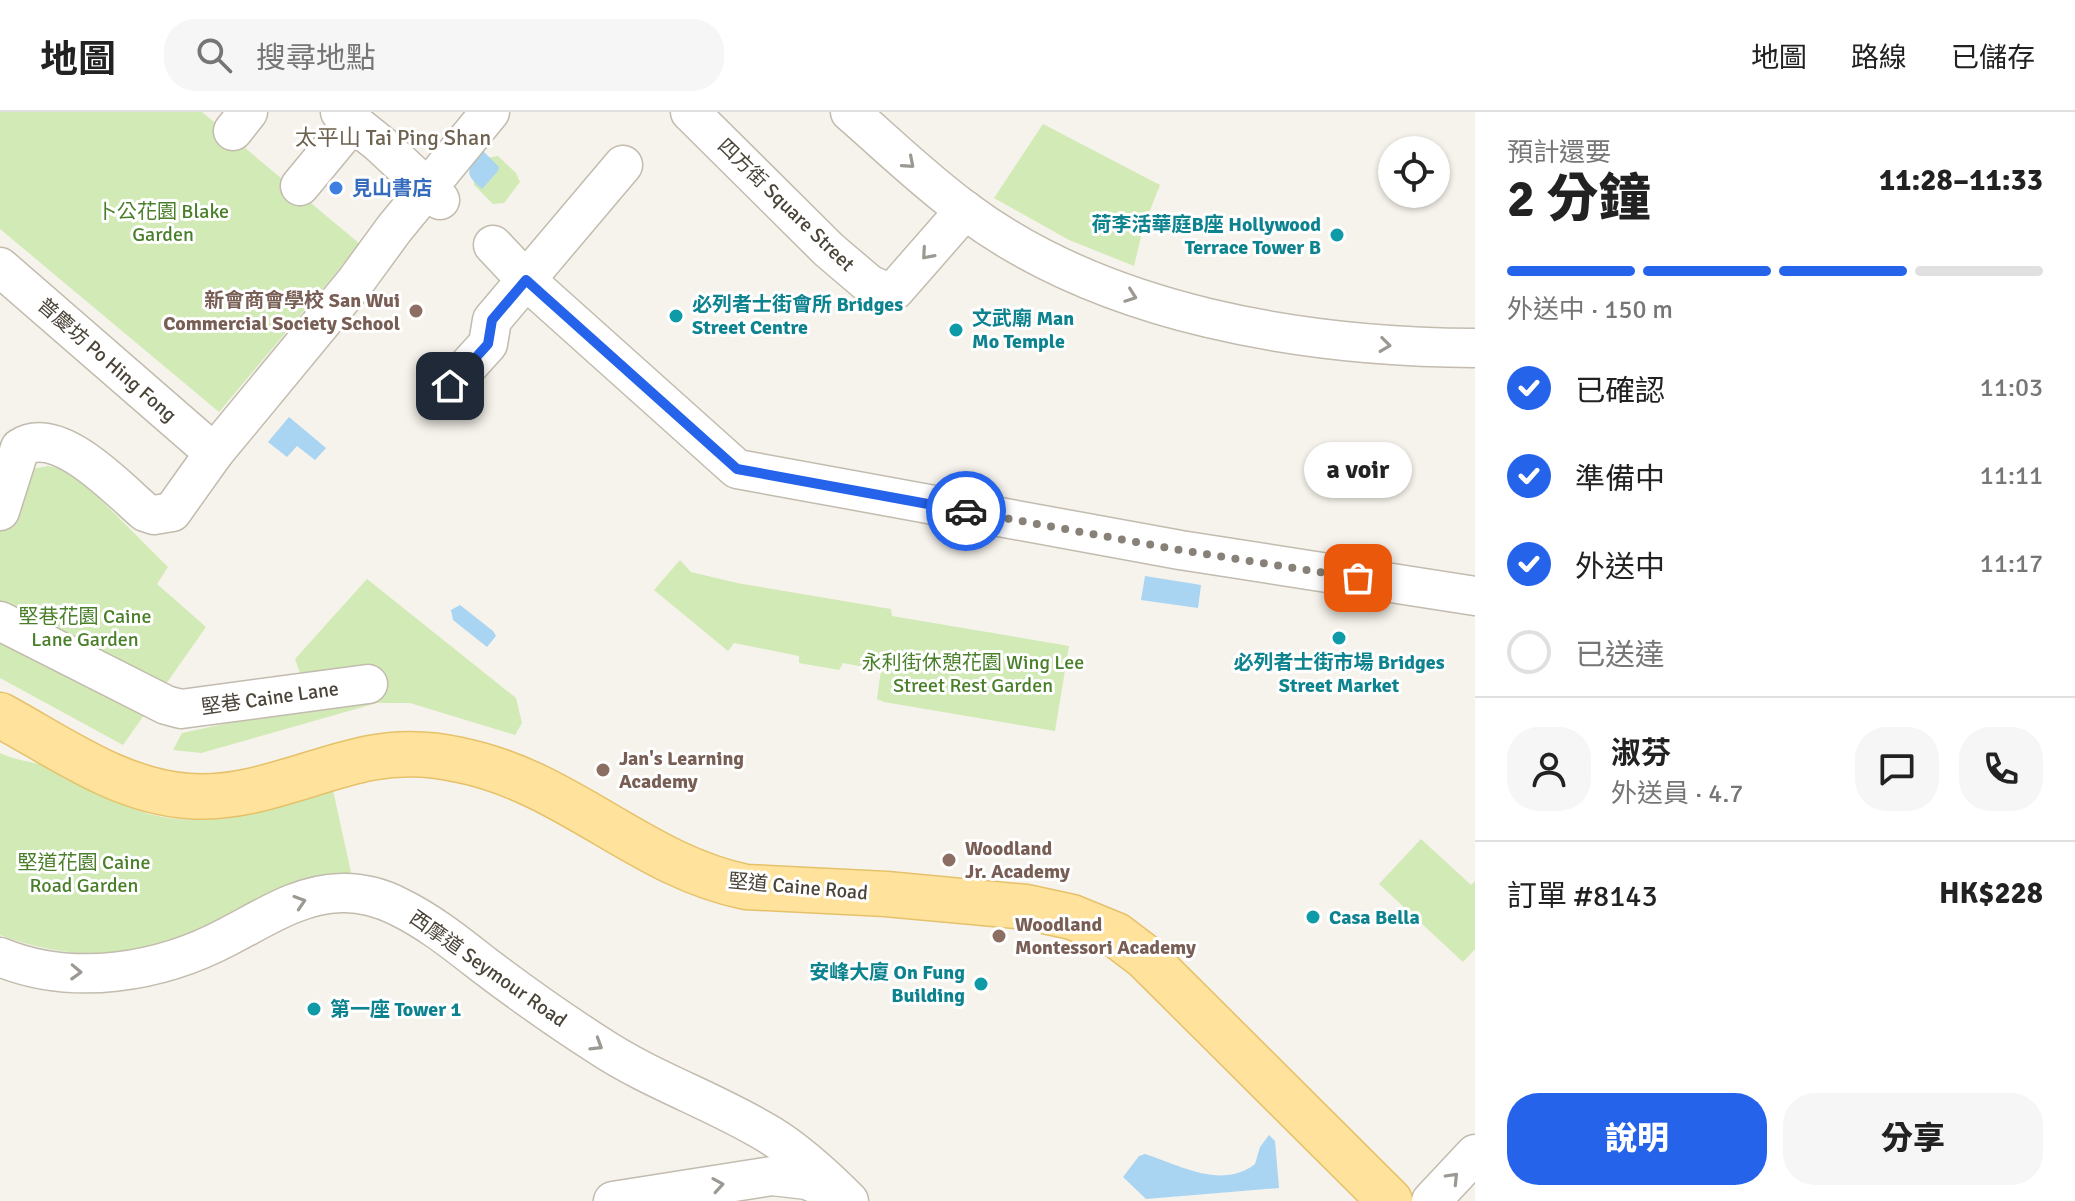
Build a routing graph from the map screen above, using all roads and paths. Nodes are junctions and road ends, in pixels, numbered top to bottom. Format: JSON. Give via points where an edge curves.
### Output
{"nodes":[{"id":1,"x":490,"y":112,"type":"edge"},
{"id":2,"x":690,"y":112,"type":"edge"},
{"id":3,"x":850,"y":112,"type":"edge"},
{"id":4,"x":346,"y":117,"type":"edge"},
{"id":5,"x":623,"y":165,"type":"dead end"},
{"id":6,"x":300,"y":186,"type":"dead end"},
{"id":7,"x":433,"y":194,"type":"junction"},
{"id":8,"x":965,"y":210,"type":"junction"},
{"id":9,"x":493,"y":245,"type":"dead end"},
{"id":10,"x":0,"y":267,"type":"edge"},
{"id":11,"x":526,"y":280,"type":"junction"},
{"id":12,"x":1475,"y":348,"type":"edge"},
{"id":13,"x":450,"y":386,"type":"dead end"},
{"id":14,"x":214,"y":453,"type":"junction"},
{"id":15,"x":0,"y":511,"type":"edge"},
{"id":16,"x":1475,"y":596,"type":"edge"},
{"id":17,"x":0,"y":621,"type":"edge"},
{"id":18,"x":368,"y":684,"type":"dead end"},
{"id":19,"x":0,"y":715,"type":"edge"},
{"id":20,"x":0,"y":957,"type":"edge"},
{"id":21,"x":1475,"y":1154,"type":"edge"},
{"id":22,"x":846,"y":1198,"type":"edge"},
{"id":23,"x":613,"y":1201,"type":"edge"},
{"id":24,"x":1390,"y":1201,"type":"edge"},
{"id":25,"x":1431,"y":1201,"type":"edge"}],
"edges":[{"from":1,"to":7,"type":"street"},
{"from":8,"to":2,"type":"street","name":"四方街 Square Street","one_way":true,"via":[[895,290],[886,292],[829,250]]},
{"from":3,"to":8,"type":"street","one_way":true},
{"from":4,"to":6,"type":"street"},
{"from":4,"to":7,"type":"street"},
{"from":5,"to":11,"type":"street"},
{"from":7,"to":14,"type":"street"},
{"from":8,"to":12,"type":"street","one_way":true,"via":[[1054,263],[1133,298],[1259,329],[1400,347]]},
{"from":9,"to":11,"type":"street"},
{"from":10,"to":14,"type":"street","name":"普慶坊 Po Hing Fong"},
{"from":11,"to":13,"type":"street","via":[[492,320],[488,344]]},
{"from":11,"to":16,"type":"street","via":[[737,469],[1180,550]]},
{"from":14,"to":15,"type":"street","via":[[172,512],[154,515],[75,453],[48,443],[26,444],[20,448]]},
{"from":17,"to":18,"type":"street","name":"堅巷 Caine Lane","via":[[181,709]]},
{"from":19,"to":24,"type":"main road","name":"堅道 Caine Road","via":[[121,780],[165,793],[235,794],[371,758],[435,755],[525,779],[683,868],[725,883],[990,903],[1072,917],[1116,935],[1145,957]]},
{"from":20,"to":22,"type":"street","name":"西摩道 Seymour Road","one_way":true,"via":[[63,972],[129,970],[190,954],[304,900],[342,892],[379,898],[441,933],[601,1048],[773,1137]]},
{"from":25,"to":21,"type":"street","one_way":true},
{"from":23,"to":22,"type":"street","one_way":true,"via":[[772,1176],[807,1180]]}]}
